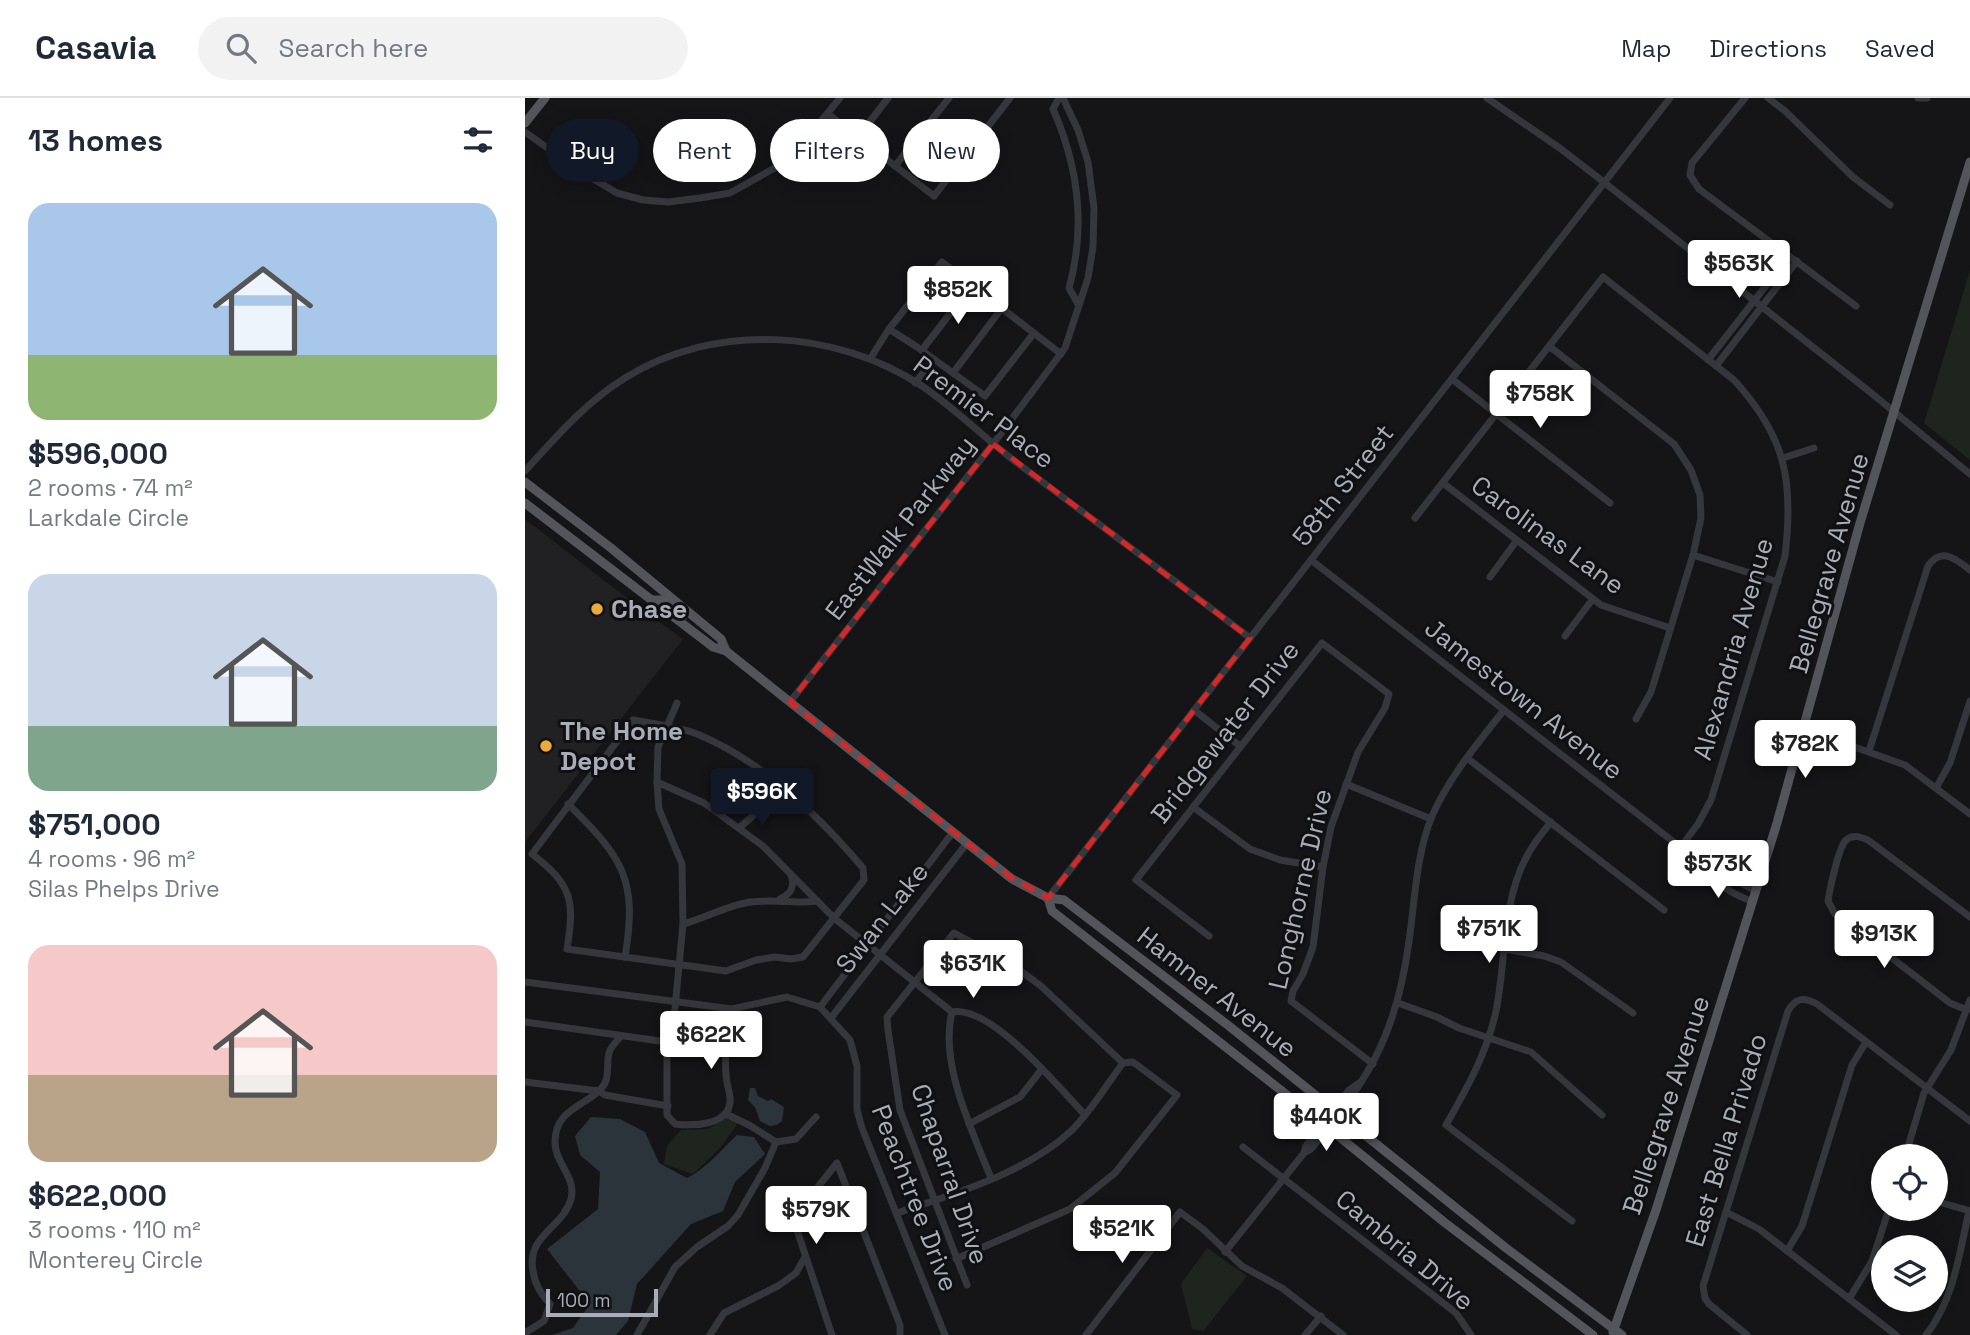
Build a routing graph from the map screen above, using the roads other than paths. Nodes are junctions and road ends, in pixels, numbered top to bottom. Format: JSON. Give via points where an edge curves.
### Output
{"nodes":[{"id":1,"x":545,"y":98,"type":"edge"},
{"id":2,"x":840,"y":98,"type":"edge"},
{"id":3,"x":888,"y":98,"type":"edge"},
{"id":4,"x":949,"y":98,"type":"edge"},
{"id":5,"x":1010,"y":98,"type":"edge"},
{"id":6,"x":1061,"y":98,"type":"edge"},
{"id":7,"x":1487,"y":98,"type":"edge"},
{"id":8,"x":1670,"y":98,"type":"edge"},
{"id":9,"x":1745,"y":98,"type":"edge"},
{"id":10,"x":1768,"y":98,"type":"edge"},
{"id":11,"x":1918,"y":98,"type":"edge"},
{"id":12,"x":1927,"y":98,"type":"edge"},
{"id":13,"x":828,"y":114,"type":"junction"},
{"id":14,"x":835,"y":119,"type":"edge"},
{"id":15,"x":872,"y":119,"type":"edge"},
{"id":16,"x":525,"y":123,"type":"edge"},
{"id":17,"x":525,"y":132,"type":"edge"},
{"id":18,"x":889,"y":161,"type":"edge"},
{"id":19,"x":1970,"y":162,"type":"edge"},
{"id":20,"x":895,"y":166,"type":"junction"},
{"id":21,"x":1604,"y":183,"type":"junction"},
{"id":22,"x":1890,"y":205,"type":"dead end"},
{"id":23,"x":1789,"y":256,"type":"junction"},
{"id":24,"x":1797,"y":261,"type":"junction"},
{"id":25,"x":972,"y":285,"type":"junction"},
{"id":26,"x":1755,"y":301,"type":"junction"},
{"id":27,"x":1078,"y":304,"type":"junction"},
{"id":28,"x":1856,"y":306,"type":"dead end"},
{"id":29,"x":1763,"y":307,"type":"junction"},
{"id":30,"x":1002,"y":308,"type":"junction"},
{"id":31,"x":888,"y":329,"type":"junction"},
{"id":32,"x":1034,"y":333,"type":"junction"},
{"id":33,"x":1549,"y":346,"type":"junction"},
{"id":34,"x":922,"y":350,"type":"junction"},
{"id":35,"x":1061,"y":354,"type":"junction"},
{"id":36,"x":870,"y":359,"type":"junction"},
{"id":37,"x":934,"y":359,"type":"junction"},
{"id":38,"x":1708,"y":360,"type":"junction"},
{"id":39,"x":1716,"y":366,"type":"junction"},
{"id":40,"x":953,"y":373,"type":"junction"},
{"id":41,"x":1452,"y":379,"type":"junction"},
{"id":42,"x":915,"y":383,"type":"junction"},
{"id":43,"x":1893,"y":412,"type":"junction"},
{"id":44,"x":1497,"y":413,"type":"junction"},
{"id":45,"x":993,"y":444,"type":"junction"},
{"id":46,"x":1814,"y":448,"type":"dead end"},
{"id":47,"x":1783,"y":458,"type":"junction"},
{"id":48,"x":525,"y":471,"type":"edge"},
{"id":49,"x":1970,"y":474,"type":"edge"},
{"id":50,"x":525,"y":482,"type":"edge"},
{"id":51,"x":1443,"y":483,"type":"junction"},
{"id":52,"x":525,"y":503,"type":"edge"},
{"id":53,"x":1610,"y":503,"type":"dead end"},
{"id":54,"x":1415,"y":518,"type":"dead end"},
{"id":55,"x":1517,"y":540,"type":"junction"},
{"id":56,"x":1693,"y":555,"type":"junction"},
{"id":57,"x":1311,"y":560,"type":"junction"},
{"id":58,"x":1970,"y":570,"type":"edge"},
{"id":59,"x":1490,"y":577,"type":"dead end"},
{"id":60,"x":1778,"y":582,"type":"junction"},
{"id":61,"x":651,"y":600,"type":"junction"},
{"id":62,"x":1592,"y":600,"type":"junction"},
{"id":63,"x":1671,"y":628,"type":"junction"},
{"id":64,"x":712,"y":631,"type":"junction"},
{"id":65,"x":1565,"y":636,"type":"dead end"},
{"id":66,"x":1250,"y":638,"type":"junction"},
{"id":67,"x":726,"y":651,"type":"junction"},
{"id":68,"x":1389,"y":694,"type":"joint"},
{"id":69,"x":1970,"y":701,"type":"edge"},
{"id":70,"x":790,"y":702,"type":"junction"},
{"id":71,"x":677,"y":703,"type":"dead end"},
{"id":72,"x":1194,"y":710,"type":"junction"},
{"id":73,"x":1504,"y":710,"type":"junction"},
{"id":74,"x":1636,"y":719,"type":"dead end"},
{"id":75,"x":667,"y":726,"type":"junction"},
{"id":76,"x":1804,"y":729,"type":"junction"},
{"id":77,"x":1240,"y":746,"type":"junction"},
{"id":78,"x":1869,"y":751,"type":"junction"},
{"id":79,"x":1467,"y":758,"type":"junction"},
{"id":80,"x":657,"y":782,"type":"junction"},
{"id":81,"x":1346,"y":784,"type":"junction"},
{"id":82,"x":1936,"y":788,"type":"junction"},
{"id":83,"x":784,"y":789,"type":"junction"},
{"id":84,"x":568,"y":804,"type":"junction"},
{"id":85,"x":1193,"y":807,"type":"junction"},
{"id":86,"x":1970,"y":814,"type":"edge"},
{"id":87,"x":1431,"y":819,"type":"junction"},
{"id":88,"x":1551,"y":822,"type":"junction"},
{"id":89,"x":739,"y":828,"type":"junction"},
{"id":90,"x":953,"y":832,"type":"junction"},
{"id":91,"x":967,"y":843,"type":"junction"},
{"id":92,"x":1680,"y":848,"type":"junction"},
{"id":93,"x":1323,"y":867,"type":"junction"},
{"id":94,"x":790,"y":871,"type":"junction"},
{"id":95,"x":1711,"y":871,"type":"junction"},
{"id":96,"x":1756,"y":891,"type":"junction"},
{"id":97,"x":1048,"y":898,"type":"junction"},
{"id":98,"x":777,"y":901,"type":"junction"},
{"id":99,"x":817,"y":901,"type":"junction"},
{"id":100,"x":1753,"y":902,"type":"junction"},
{"id":101,"x":1664,"y":910,"type":"dead end"},
{"id":102,"x":1970,"y":917,"type":"edge"},
{"id":103,"x":834,"y":918,"type":"junction"},
{"id":104,"x":683,"y":924,"type":"junction"},
{"id":105,"x":1209,"y":936,"type":"dead end"},
{"id":106,"x":868,"y":946,"type":"junction"},
{"id":107,"x":1505,"y":949,"type":"junction"},
{"id":108,"x":879,"y":955,"type":"junction"},
{"id":109,"x":625,"y":957,"type":"junction"},
{"id":110,"x":680,"y":964,"type":"junction"},
{"id":111,"x":525,"y":982,"type":"edge"},
{"id":112,"x":914,"y":983,"type":"junction"},
{"id":113,"x":1970,"y":1000,"type":"edge"},
{"id":114,"x":675,"y":1001,"type":"junction"},
{"id":115,"x":1398,"y":1003,"type":"junction"},
{"id":116,"x":820,"y":1007,"type":"junction"},
{"id":117,"x":1967,"y":1010,"type":"junction"},
{"id":118,"x":952,"y":1012,"type":"junction"},
{"id":119,"x":1633,"y":1013,"type":"dead end"},
{"id":120,"x":674,"y":1018,"type":"junction"},
{"id":121,"x":831,"y":1018,"type":"junction"},
{"id":122,"x":525,"y":1022,"type":"edge"},
{"id":123,"x":621,"y":1035,"type":"junction"},
{"id":124,"x":1488,"y":1037,"type":"junction"},
{"id":125,"x":667,"y":1042,"type":"junction"},
{"id":126,"x":1866,"y":1042,"type":"junction"},
{"id":127,"x":1123,"y":1063,"type":"junction"},
{"id":128,"x":1373,"y":1064,"type":"junction"},
{"id":129,"x":1042,"y":1069,"type":"junction"},
{"id":130,"x":525,"y":1082,"type":"edge"},
{"id":131,"x":1927,"y":1088,"type":"junction"},
{"id":132,"x":599,"y":1091,"type":"junction"},
{"id":133,"x":668,"y":1106,"type":"junction"},
{"id":134,"x":1336,"y":1113,"type":"junction"},
{"id":135,"x":726,"y":1114,"type":"junction"},
{"id":136,"x":1084,"y":1114,"type":"junction"},
{"id":137,"x":1602,"y":1115,"type":"dead end"},
{"id":138,"x":816,"y":1117,"type":"dead end"},
{"id":139,"x":1970,"y":1121,"type":"edge"},
{"id":140,"x":969,"y":1124,"type":"junction"},
{"id":141,"x":1326,"y":1126,"type":"junction"},
{"id":142,"x":776,"y":1142,"type":"junction"},
{"id":143,"x":1909,"y":1144,"type":"edge"},
{"id":144,"x":1243,"y":1147,"type":"dead end"},
{"id":145,"x":991,"y":1178,"type":"junction"},
{"id":146,"x":1284,"y":1179,"type":"junction"},
{"id":147,"x":935,"y":1200,"type":"junction"},
{"id":148,"x":1948,"y":1205,"type":"edge"},
{"id":149,"x":1970,"y":1211,"type":"edge"},
{"id":150,"x":1726,"y":1212,"type":"junction"},
{"id":151,"x":897,"y":1213,"type":"junction"},
{"id":152,"x":1571,"y":1221,"type":"dead end"},
{"id":153,"x":1885,"y":1221,"type":"edge"},
{"id":154,"x":1787,"y":1251,"type":"junction"},
{"id":155,"x":1225,"y":1252,"type":"junction"},
{"id":156,"x":805,"y":1257,"type":"junction"},
{"id":157,"x":956,"y":1259,"type":"junction"},
{"id":158,"x":967,"y":1284,"type":"dead end"},
{"id":159,"x":1849,"y":1299,"type":"junction"},
{"id":160,"x":1321,"y":1316,"type":"junction"},
{"id":161,"x":525,"y":1333,"type":"edge"},
{"id":162,"x":1616,"y":1333,"type":"edge"},
{"id":163,"x":637,"y":1335,"type":"edge"},
{"id":164,"x":710,"y":1335,"type":"edge"},
{"id":165,"x":832,"y":1335,"type":"edge"},
{"id":166,"x":900,"y":1335,"type":"edge"},
{"id":167,"x":945,"y":1335,"type":"edge"},
{"id":168,"x":1086,"y":1335,"type":"edge"},
{"id":169,"x":1305,"y":1335,"type":"edge"},
{"id":170,"x":1343,"y":1335,"type":"edge"},
{"id":171,"x":1471,"y":1335,"type":"edge"},
{"id":172,"x":1593,"y":1335,"type":"edge"},
{"id":173,"x":1747,"y":1335,"type":"edge"},
{"id":174,"x":1896,"y":1335,"type":"edge"},
{"id":175,"x":1926,"y":1335,"type":"edge"}],
"edges":[{"from":1,"to":16,"type":"main road"},
{"from":2,"to":13,"type":"street"},
{"from":3,"to":15,"type":"street"},
{"from":4,"to":20,"type":"street"},
{"from":5,"to":20,"type":"street","via":[[934,196]]},
{"from":6,"to":27,"type":"street","name":"EastWalk Parkway","via":[[1078,130],[1094,208],[1088,278]]},
{"from":6,"to":27,"type":"street","name":"EastWalk Parkway","via":[[1052,110],[1069,149],[1079,205],[1076,264],[1069,288]]},
{"from":7,"to":21,"type":"street"},
{"from":8,"to":21,"type":"street","name":"58th Street"},
{"from":9,"to":23,"type":"street","via":[[1692,163],[1690,175],[1699,189]]},
{"from":10,"to":22,"type":"street"},
{"from":11,"to":12,"type":"street"},
{"from":13,"to":14,"type":"street"},
{"from":13,"to":17,"type":"street","via":[[789,160],[730,193],[668,202],[617,193]]},
{"from":18,"to":20,"type":"street"},
{"from":19,"to":43,"type":"main road","name":"Bellegrave Avenue"},
{"from":21,"to":26,"type":"street"},
{"from":21,"to":41,"type":"street","name":"58th Street"},
{"from":23,"to":24,"type":"street"},
{"from":23,"to":26,"type":"street"},
{"from":24,"to":28,"type":"street"},
{"from":24,"to":29,"type":"street"},
{"from":25,"to":30,"type":"street"},
{"from":25,"to":31,"type":"street","via":[[942,262]]},
{"from":25,"to":34,"type":"street"},
{"from":26,"to":29,"type":"street"},
{"from":26,"to":38,"type":"street"},
{"from":27,"to":35,"type":"street","name":"EastWalk Parkway"},
{"from":29,"to":39,"type":"street"},
{"from":29,"to":43,"type":"street"},
{"from":30,"to":32,"type":"street"},
{"from":30,"to":40,"type":"street"},
{"from":31,"to":34,"type":"street"},
{"from":31,"to":36,"type":"street"},
{"from":32,"to":35,"type":"street"},
{"from":32,"to":40,"type":"street","via":[[985,396]]},
{"from":33,"to":38,"type":"street","name":"Alexandria Avenue","via":[[1603,277]]},
{"from":33,"to":44,"type":"street"},
{"from":33,"to":56,"type":"street","via":[[1681,453],[1702,506]]},
{"from":34,"to":37,"type":"street"},
{"from":35,"to":45,"type":"street","name":"EastWalk Parkway"},
{"from":36,"to":42,"type":"street","name":"Premier Place"},
{"from":36,"to":48,"type":"street","name":"Premier Place","via":[[810,343],[762,339],[708,343],[676,353],[625,378],[572,418]]},
{"from":37,"to":40,"type":"street"},
{"from":37,"to":42,"type":"street"},
{"from":38,"to":39,"type":"street","name":"Alexandria Avenue"},
{"from":39,"to":47,"type":"street","name":"Alexandria Avenue","via":[[1750,398]]},
{"from":41,"to":44,"type":"street"},
{"from":41,"to":57,"type":"street","name":"58th Street"},
{"from":42,"to":45,"type":"street","name":"Premier Place"},
{"from":43,"to":49,"type":"street"},
{"from":43,"to":76,"type":"main road","name":"Bellegrave Avenue"},
{"from":44,"to":51,"type":"street"},
{"from":44,"to":53,"type":"street"},
{"from":45,"to":66,"type":"street","name":"Premier Place"},
{"from":45,"to":70,"type":"street","name":"EastWalk Parkway"},
{"from":46,"to":47,"type":"street"},
{"from":47,"to":60,"type":"street","name":"Alexandria Avenue","via":[[1789,528]]},
{"from":50,"to":64,"type":"main road","name":"Hamner Avenue"},
{"from":51,"to":54,"type":"street"},
{"from":51,"to":55,"type":"street","name":"Carolinas Lane"},
{"from":52,"to":61,"type":"main road","name":"Hamner Avenue"},
{"from":55,"to":59,"type":"street"},
{"from":55,"to":62,"type":"street","name":"Carolinas Lane"},
{"from":56,"to":60,"type":"street"},
{"from":56,"to":63,"type":"street"},
{"from":57,"to":66,"type":"street","name":"58th Street"},
{"from":57,"to":73,"type":"street","name":"Jamestown Avenue"},
{"from":58,"to":78,"type":"street","via":[[1951,556],[1938,555],[1931,562]]},
{"from":60,"to":92,"type":"street","name":"Alexandria Avenue","via":[[1711,800]]},
{"from":61,"to":64,"type":"main road","via":[[663,600],[699,628]]},
{"from":61,"to":67,"type":"main road","name":"Hamner Avenue","via":[[713,647]]},
{"from":62,"to":63,"type":"street","name":"Carolinas Lane","via":[[1615,612]]},
{"from":62,"to":65,"type":"street"},
{"from":63,"to":74,"type":"street","via":[[1651,692]]},
{"from":64,"to":67,"type":"main road","name":"Hamner Avenue"},
{"from":66,"to":72,"type":"street","name":"58th Street"},
{"from":67,"to":70,"type":"main road","name":"Hamner Avenue"},
{"from":68,"to":77,"type":"street","name":"Bridgewater Drive","via":[[1322,643]]},
{"from":68,"to":81,"type":"street","name":"Longhorne Drive"},
{"from":69,"to":82,"type":"street","via":[[1950,763]]},
{"from":70,"to":90,"type":"main road","name":"Hamner Avenue"},
{"from":71,"to":75,"type":"street"},
{"from":72,"to":77,"type":"street"},
{"from":72,"to":97,"type":"street","name":"58th Street"},
{"from":73,"to":79,"type":"street"},
{"from":73,"to":92,"type":"street","name":"Jamestown Avenue"},
{"from":75,"to":80,"type":"street","via":[[658,747]]},
{"from":75,"to":83,"type":"street","via":[[696,734]]},
{"from":75,"to":84,"type":"street","via":[[633,720]]},
{"from":76,"to":78,"type":"street"},
{"from":76,"to":96,"type":"main road","name":"Bellegrave Avenue"},
{"from":77,"to":85,"type":"street","name":"Bridgewater Drive"},
{"from":78,"to":82,"type":"street","via":[[1905,765]]},
{"from":79,"to":87,"type":"street"},
{"from":79,"to":88,"type":"street"},
{"from":80,"to":89,"type":"street","via":[[705,803]]},
{"from":80,"to":104,"type":"street","via":[[659,809],[682,864]]},
{"from":81,"to":87,"type":"street"},
{"from":81,"to":93,"type":"street","name":"Longhorne Drive"},
{"from":82,"to":86,"type":"street"},
{"from":83,"to":89,"type":"street"},
{"from":83,"to":103,"type":"street","via":[[810,809],[863,868],[864,880]]},
{"from":84,"to":109,"type":"street","via":[[613,852],[628,888],[631,910]]},
{"from":84,"to":109,"type":"street","via":[[532,854],[554,870],[569,893],[572,921],[567,949]]},
{"from":85,"to":93,"type":"street","via":[[1250,849]]},
{"from":85,"to":105,"type":"street","name":"Bridgewater Drive","via":[[1136,880]]},
{"from":87,"to":115,"type":"street","via":[[1417,875]]},
{"from":88,"to":101,"type":"street"},
{"from":88,"to":107,"type":"street","via":[[1518,877]]},
{"from":89,"to":94,"type":"street"},
{"from":90,"to":91,"type":"main road","name":"Hamner Avenue"},
{"from":90,"to":106,"type":"street","name":"Swan Lake"},
{"from":91,"to":97,"type":"main road","name":"Hamner Avenue","via":[[1012,879]]},
{"from":91,"to":108,"type":"street","name":"Swan Lake"},
{"from":92,"to":95,"type":"street","name":"Jamestown Avenue"},
{"from":93,"to":128,"type":"street","name":"Longhorne Drive","via":[[1313,947],[1291,1001]]},
{"from":94,"to":98,"type":"street","via":[[791,891]]},
{"from":94,"to":99,"type":"street"},
{"from":95,"to":96,"type":"street","name":"Jamestown Avenue"},
{"from":95,"to":100,"type":"street","name":"Jamestown Avenue","via":[[1714,880]]},
{"from":96,"to":100,"type":"main road","name":"Bellegrave Avenue"},
{"from":97,"to":134,"type":"main road","name":"Hamner Avenue","via":[[1064,900]]},
{"from":97,"to":141,"type":"main road","name":"Hamner Avenue","via":[[1052,911]]},
{"from":98,"to":99,"type":"street"},
{"from":98,"to":104,"type":"street","via":[[733,905]]},
{"from":99,"to":103,"type":"street"},
{"from":100,"to":162,"type":"main road","name":"Bellegrave Avenue"},
{"from":102,"to":117,"type":"street","via":[[1863,838],[1849,837],[1841,849],[1828,901],[1835,914],[1950,1003]]},
{"from":103,"to":106,"type":"street"},
{"from":103,"to":110,"type":"street","via":[[803,957],[756,960],[726,971]]},
{"from":104,"to":110,"type":"street"},
{"from":106,"to":108,"type":"street"},
{"from":106,"to":116,"type":"street","name":"Swan Lake"},
{"from":107,"to":119,"type":"street","via":[[1561,962]]},
{"from":107,"to":124,"type":"street"},
{"from":108,"to":112,"type":"street"},
{"from":108,"to":121,"type":"street","name":"Swan Lake"},
{"from":109,"to":110,"type":"street"},
{"from":110,"to":114,"type":"street"},
{"from":111,"to":114,"type":"street","name":"Peachtree Drive"},
{"from":112,"to":118,"type":"street"},
{"from":112,"to":127,"type":"street","name":"Chaparral Drive","via":[[954,933],[1007,961],[1041,986]]},
{"from":112,"to":147,"type":"street","name":"Chaparral Drive","via":[[887,1017],[888,1030],[900,1110]]},
{"from":113,"to":117,"type":"street"},
{"from":114,"to":116,"type":"street","name":"Peachtree Drive","via":[[732,1009],[787,997]]},
{"from":114,"to":120,"type":"street"},
{"from":115,"to":124,"type":"street"},
{"from":115,"to":128,"type":"street"},
{"from":116,"to":121,"type":"street","name":"Peachtree Drive"},
{"from":117,"to":131,"type":"street","via":[[1951,1051]]},
{"from":118,"to":129,"type":"street","via":[[961,1010],[989,1023]]},
{"from":118,"to":140,"type":"street","via":[[948,1028],[954,1074]]},
{"from":120,"to":125,"type":"street"},
{"from":120,"to":135,"type":"street","via":[[709,1024],[725,1041],[730,1097]]},
{"from":121,"to":151,"type":"street","name":"Peachtree Drive","via":[[850,1040],[857,1110]]},
{"from":122,"to":123,"type":"street"},
{"from":123,"to":125,"type":"street"},
{"from":123,"to":132,"type":"street","via":[[609,1051],[606,1083]]},
{"from":124,"to":137,"type":"street","via":[[1531,1052]]},
{"from":124,"to":152,"type":"street","via":[[1467,1091],[1445,1125]]},
{"from":125,"to":133,"type":"street"},
{"from":126,"to":131,"type":"street"},
{"from":126,"to":150,"type":"street","name":"East Bella Privado","via":[[1808,1000],[1799,999],[1788,1011]]},
{"from":126,"to":154,"type":"street","via":[[1852,1065],[1802,1227]]},
{"from":127,"to":136,"type":"street"},
{"from":127,"to":157,"type":"street","via":[[1133,1062],[1177,1095],[1115,1173],[1070,1209]]},
{"from":128,"to":134,"type":"street","via":[[1354,1097]]},
{"from":129,"to":136,"type":"street"},
{"from":129,"to":140,"type":"street","via":[[1020,1097]]},
{"from":130,"to":132,"type":"street"},
{"from":131,"to":139,"type":"street"},
{"from":131,"to":143,"type":"street"},
{"from":132,"to":133,"type":"street"},
{"from":132,"to":161,"type":"street","via":[[576,1105],[555,1136],[554,1147],[571,1182],[571,1200],[530,1258],[540,1293],[550,1304],[544,1321]]},
{"from":133,"to":135,"type":"street","via":[[667,1115],[675,1124],[710,1122]]},
{"from":134,"to":141,"type":"street"},
{"from":134,"to":162,"type":"main road","name":"Hamner Avenue"},
{"from":135,"to":142,"type":"street"},
{"from":136,"to":145,"type":"street","via":[[1072,1130],[1041,1154]]},
{"from":138,"to":142,"type":"street","via":[[796,1139]]},
{"from":140,"to":145,"type":"street"},
{"from":141,"to":146,"type":"street"},
{"from":141,"to":172,"type":"main road","name":"Hamner Avenue"},
{"from":142,"to":163,"type":"street","via":[[738,1215],[675,1268]]},
{"from":144,"to":146,"type":"street","name":"Cambria Drive"},
{"from":145,"to":147,"type":"street"},
{"from":146,"to":155,"type":"street"},
{"from":146,"to":171,"type":"street","name":"Cambria Drive","via":[[1455,1313]]},
{"from":147,"to":151,"type":"street"},
{"from":147,"to":157,"type":"street","name":"Chaparral Drive"},
{"from":148,"to":149,"type":"street"},
{"from":149,"to":175,"type":"street","via":[[1948,1298]]},
{"from":150,"to":154,"type":"street"},
{"from":150,"to":173,"type":"street","name":"East Bella Privado","via":[[1704,1282],[1705,1298]]},
{"from":151,"to":167,"type":"street","name":"Peachtree Drive"},
{"from":153,"to":159,"type":"street","via":[[1872,1261]]},
{"from":154,"to":159,"type":"street"},
{"from":155,"to":160,"type":"street"},
{"from":155,"to":168,"type":"street","via":[[1180,1212]]},
{"from":156,"to":164,"type":"street","via":[[796,1273],[778,1286],[724,1313]]},
{"from":156,"to":165,"type":"street"},
{"from":156,"to":166,"type":"street","via":[[793,1218],[837,1163]]},
{"from":157,"to":158,"type":"street","name":"Chaparral Drive"},
{"from":159,"to":174,"type":"street"},
{"from":160,"to":169,"type":"street"},
{"from":160,"to":170,"type":"street"}]}
